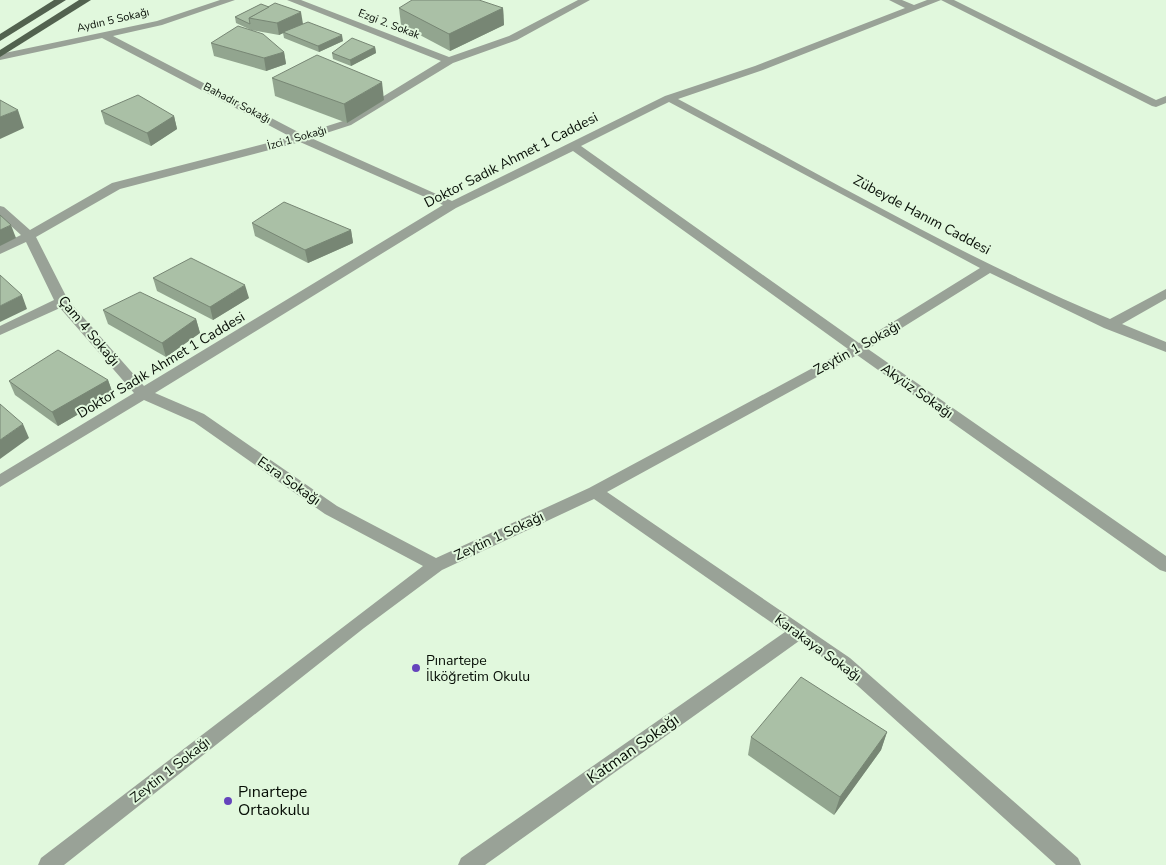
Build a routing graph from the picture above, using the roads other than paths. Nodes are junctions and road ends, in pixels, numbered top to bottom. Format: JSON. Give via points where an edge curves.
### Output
{"nodes":[{"id":1,"x":60,"y":0,"type":"edge"},
{"id":2,"x":86,"y":0,"type":"edge"},
{"id":3,"x":230,"y":0,"type":"edge"},
{"id":4,"x":292,"y":0,"type":"edge"},
{"id":5,"x":585,"y":0,"type":"edge"},
{"id":6,"x":894,"y":0,"type":"edge"},
{"id":7,"x":936,"y":0,"type":"edge"},
{"id":8,"x":946,"y":0,"type":"edge"},
{"id":9,"x":913,"y":8,"type":"junction"},
{"id":10,"x":106,"y":36,"type":"junction"},
{"id":11,"x":0,"y":38,"type":"edge"},
{"id":12,"x":0,"y":55,"type":"edge"},
{"id":13,"x":449,"y":61,"type":"junction"},
{"id":14,"x":669,"y":98,"type":"junction"},
{"id":15,"x":1166,"y":99,"type":"edge"},
{"id":16,"x":301,"y":138,"type":"junction"},
{"id":17,"x":572,"y":145,"type":"junction"},
{"id":18,"x":452,"y":205,"type":"junction"},
{"id":19,"x":0,"y":210,"type":"edge"},
{"id":20,"x":29,"y":236,"type":"junction"},
{"id":21,"x":0,"y":250,"type":"edge"},
{"id":22,"x":990,"y":268,"type":"junction"},
{"id":23,"x":1166,"y":293,"type":"edge"},
{"id":24,"x":62,"y":302,"type":"junction"},
{"id":25,"x":1109,"y":325,"type":"junction"},
{"id":26,"x":0,"y":330,"type":"edge"},
{"id":27,"x":1166,"y":347,"type":"edge"},
{"id":28,"x":858,"y":349,"type":"junction"},
{"id":29,"x":143,"y":394,"type":"junction"},
{"id":30,"x":0,"y":481,"type":"edge"},
{"id":31,"x":595,"y":492,"type":"junction"},
{"id":32,"x":436,"y":565,"type":"junction"},
{"id":33,"x":1166,"y":565,"type":"edge"},
{"id":34,"x":799,"y":632,"type":"junction"},
{"id":35,"x":48,"y":865,"type":"edge"},
{"id":36,"x":468,"y":865,"type":"edge"},
{"id":37,"x":1071,"y":865,"type":"edge"}],
"edges":[{"from":1,"to":11,"type":"main road"},
{"from":2,"to":12,"type":"main road"},
{"from":3,"to":10,"type":"street","name":"Aydın 5 Sokağı"},
{"from":4,"to":13,"type":"street","name":"Ezgi 2. Sokak"},
{"from":5,"to":13,"type":"street","name":"İzci 1 Sokağı","via":[[513,38]]},
{"from":6,"to":9,"type":"street"},
{"from":7,"to":9,"type":"street","name":"Doktor Sadık Ahmet 1 Caddesi"},
{"from":8,"to":15,"type":"street","via":[[1156,104]]},
{"from":9,"to":14,"type":"street","name":"Doktor Sadık Ahmet 1 Caddesi","via":[[759,68]]},
{"from":10,"to":12,"type":"street","name":"Aydın 5 Sokağı"},
{"from":10,"to":16,"type":"street","name":"Bahadır Sokağı"},
{"from":13,"to":16,"type":"street","name":"İzci 1 Sokağı","via":[[347,123]]},
{"from":14,"to":17,"type":"street","name":"Doktor Sadık Ahmet 1 Caddesi"},
{"from":14,"to":22,"type":"street","name":"Zübeyde Hanım Caddesi"},
{"from":16,"to":18,"type":"street","name":"Bahadır Sokağı"},
{"from":16,"to":20,"type":"street","name":"İzci 1 Sokağı","via":[[116,186]]},
{"from":17,"to":18,"type":"street","name":"Doktor Sadık Ahmet 1 Caddesi"},
{"from":17,"to":28,"type":"street","name":"Akyüz Sokağı"},
{"from":18,"to":29,"type":"street","name":"Doktor Sadık Ahmet 1 Caddesi"},
{"from":19,"to":20,"type":"street"},
{"from":20,"to":21,"type":"street","name":"İzci 1 Sokağı"},
{"from":20,"to":24,"type":"street","name":"Çam 4 Sokağı"},
{"from":22,"to":25,"type":"street","name":"Zübeyde Hanım Caddesi"},
{"from":22,"to":28,"type":"street","name":"Zeytin 1 Sokağı"},
{"from":23,"to":25,"type":"street"},
{"from":24,"to":26,"type":"street"},
{"from":24,"to":29,"type":"street","name":"Çam 4 Sokağı"},
{"from":25,"to":27,"type":"street","name":"Zübeyde Hanım Caddesi"},
{"from":28,"to":31,"type":"street","name":"Zeytin 1 Sokağı"},
{"from":28,"to":33,"type":"street","name":"Akyüz Sokağı"},
{"from":29,"to":30,"type":"street","name":"Doktor Sadık Ahmet 1 Caddesi"},
{"from":29,"to":32,"type":"street","name":"Esra Sokağı","via":[[199,418],[330,510]]},
{"from":31,"to":32,"type":"street","name":"Zeytin 1 Sokağı"},
{"from":31,"to":34,"type":"street","name":"Karakaya Sokağı"},
{"from":32,"to":35,"type":"street","name":"Zeytin 1 Sokağı"},
{"from":34,"to":36,"type":"street","name":"Katman Sokağı"},
{"from":34,"to":37,"type":"street","name":"Karakaya Sokağı","via":[[844,663]]}]}
